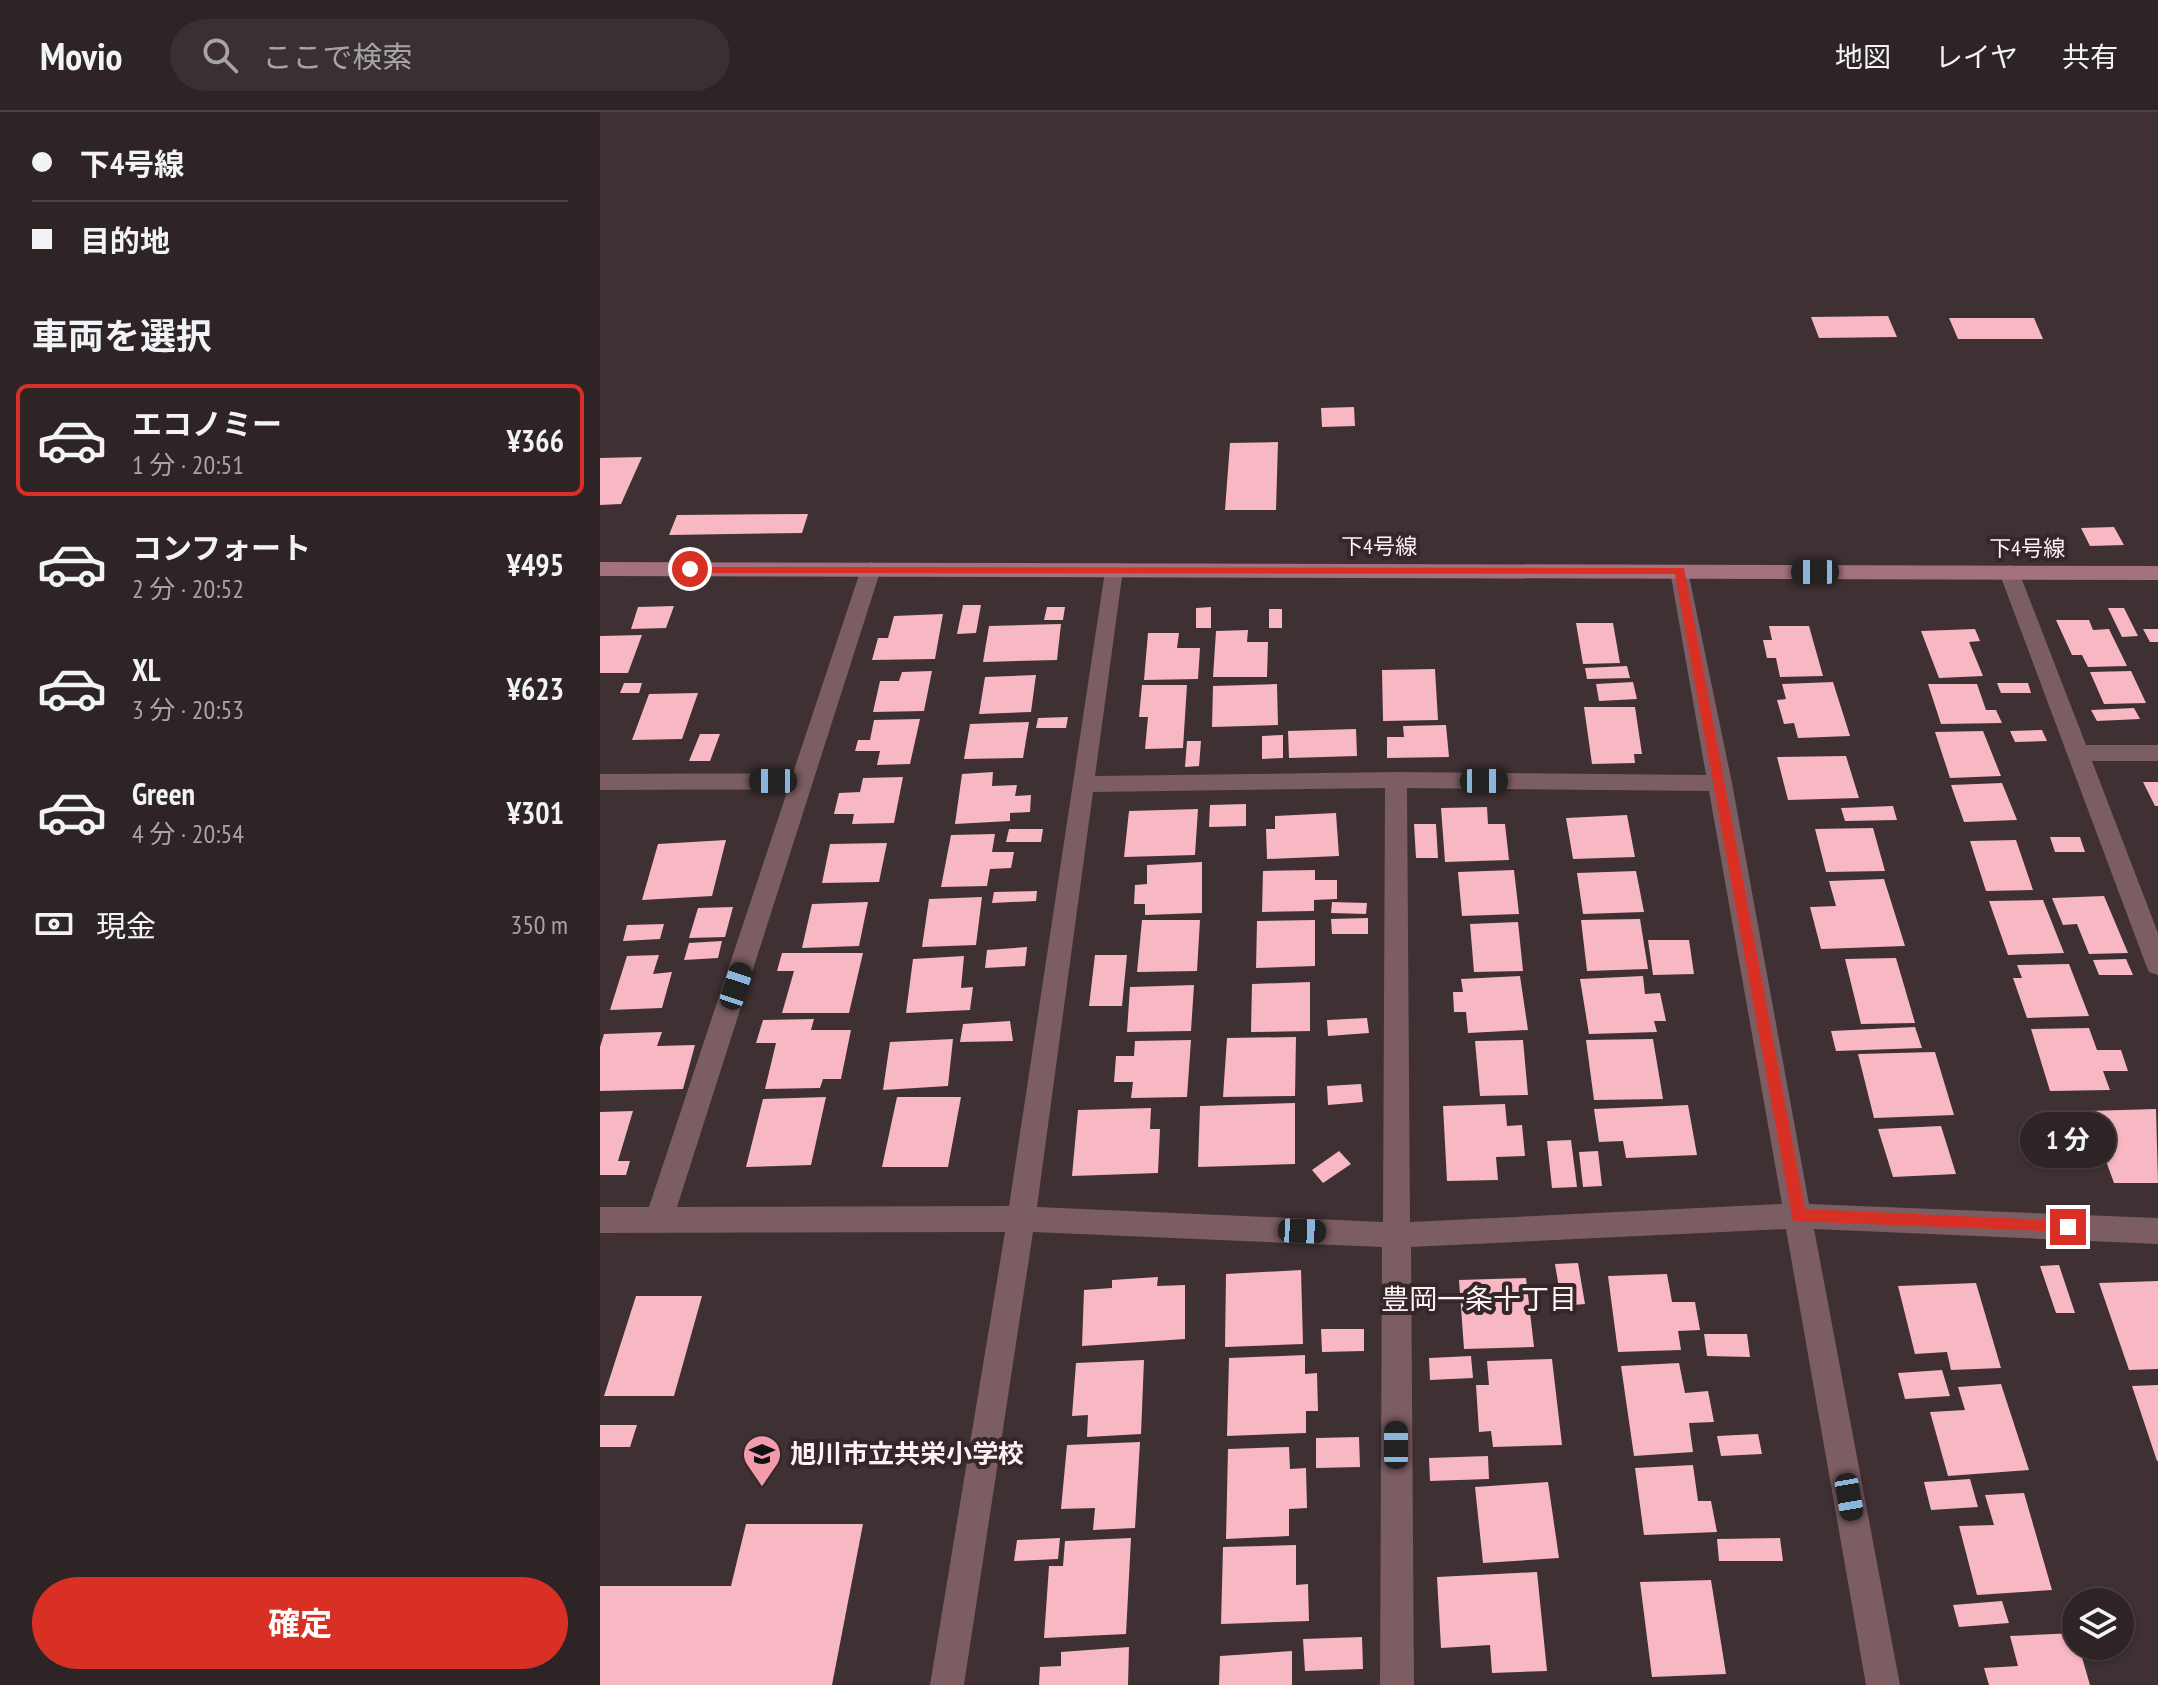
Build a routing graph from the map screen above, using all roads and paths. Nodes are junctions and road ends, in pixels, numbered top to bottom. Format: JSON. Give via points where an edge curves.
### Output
{"nodes":[{"id":1,"x":600,"y":569,"type":"edge"},
{"id":2,"x":871,"y":569,"type":"junction"},
{"id":3,"x":1113,"y":570,"type":"junction"},
{"id":4,"x":1680,"y":571,"type":"junction"},
{"id":5,"x":2009,"y":572,"type":"junction"},
{"id":6,"x":2158,"y":573,"type":"edge"},
{"id":7,"x":2078,"y":753,"type":"junction"},
{"id":8,"x":2158,"y":753,"type":"edge"},
{"id":9,"x":1396,"y":780,"type":"junction"},
{"id":10,"x":802,"y":781,"type":"junction"},
{"id":11,"x":600,"y":782,"type":"edge"},
{"id":12,"x":1721,"y":783,"type":"junction"},
{"id":13,"x":1082,"y":784,"type":"junction"},
{"id":14,"x":2158,"y":965,"type":"edge"},
{"id":15,"x":1798,"y":1216,"type":"junction"},
{"id":16,"x":1021,"y":1219,"type":"junction"},
{"id":17,"x":600,"y":1220,"type":"edge"},
{"id":18,"x":659,"y":1220,"type":"junction"},
{"id":19,"x":2158,"y":1231,"type":"edge"},
{"id":20,"x":1395,"y":1235,"type":"junction"},
{"id":21,"x":947,"y":1685,"type":"edge"},
{"id":22,"x":1397,"y":1685,"type":"edge"},
{"id":23,"x":1883,"y":1685,"type":"edge"}],
"edges":[{"from":1,"to":2,"type":"street","name":"下4号線"},
{"from":2,"to":3,"type":"street","name":"下4号線"},
{"from":2,"to":10,"type":"street"},
{"from":3,"to":4,"type":"street","name":"下4号線"},
{"from":3,"to":13,"type":"street"},
{"from":4,"to":5,"type":"street","name":"下4号線"},
{"from":4,"to":12,"type":"street"},
{"from":5,"to":6,"type":"street","name":"下4号線"},
{"from":5,"to":7,"type":"street"},
{"from":7,"to":8,"type":"street"},
{"from":7,"to":14,"type":"street"},
{"from":9,"to":12,"type":"street"},
{"from":9,"to":13,"type":"street"},
{"from":9,"to":20,"type":"street"},
{"from":10,"to":11,"type":"street"},
{"from":10,"to":18,"type":"street"},
{"from":12,"to":15,"type":"street"},
{"from":13,"to":16,"type":"street"},
{"from":15,"to":19,"type":"street"},
{"from":15,"to":20,"type":"street"},
{"from":15,"to":23,"type":"street"},
{"from":16,"to":18,"type":"street"},
{"from":16,"to":20,"type":"street"},
{"from":16,"to":21,"type":"street"},
{"from":17,"to":18,"type":"street"},
{"from":20,"to":22,"type":"street"}]}
